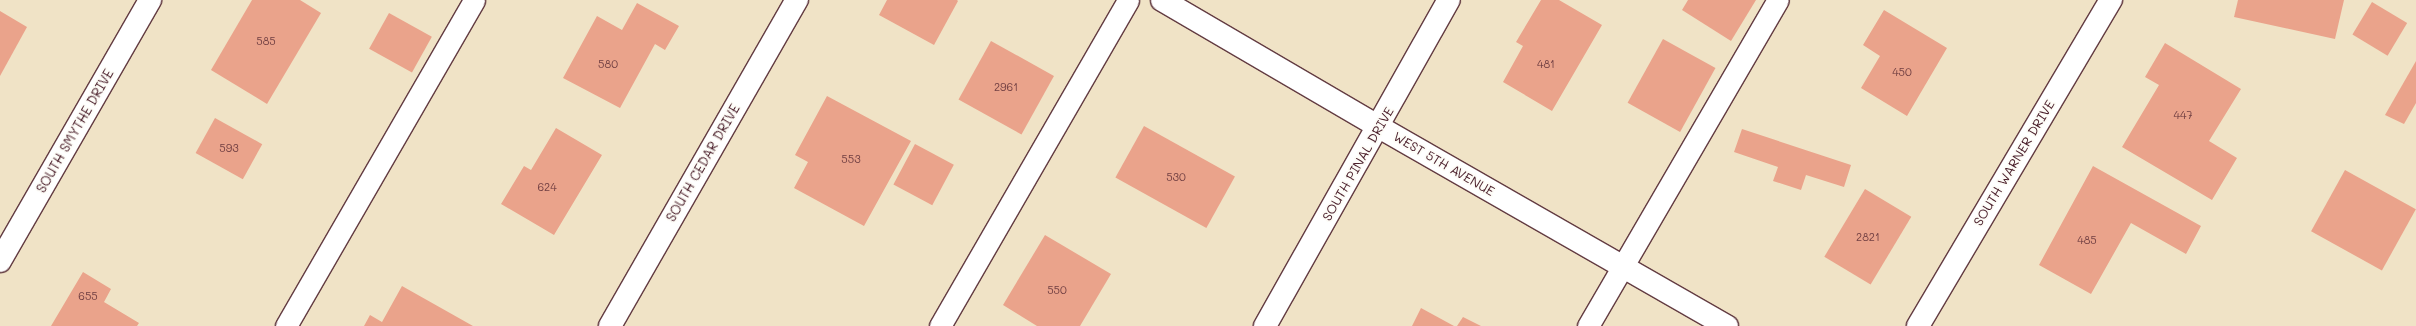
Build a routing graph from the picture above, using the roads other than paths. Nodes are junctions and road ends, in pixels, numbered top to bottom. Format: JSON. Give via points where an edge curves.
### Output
{"nodes":[{"id":1,"x":150,"y":0,"type":"edge"},
{"id":2,"x":474,"y":0,"type":"edge"},
{"id":3,"x":797,"y":0,"type":"edge"},
{"id":4,"x":1128,"y":0,"type":"edge"},
{"id":5,"x":1162,"y":0,"type":"edge"},
{"id":6,"x":1449,"y":0,"type":"edge"},
{"id":7,"x":1778,"y":0,"type":"edge"},
{"id":8,"x":2111,"y":0,"type":"edge"},
{"id":9,"x":1379,"y":127,"type":"junction"},
{"id":10,"x":0,"y":261,"type":"edge"},
{"id":11,"x":1622,"y":266,"type":"junction"},
{"id":12,"x":286,"y":326,"type":"edge"},
{"id":13,"x":610,"y":326,"type":"edge"},
{"id":14,"x":940,"y":326,"type":"edge"},
{"id":15,"x":1265,"y":326,"type":"edge"},
{"id":16,"x":1588,"y":326,"type":"edge"},
{"id":17,"x":1727,"y":326,"type":"edge"},
{"id":18,"x":1918,"y":326,"type":"edge"}],
"edges":[{"from":1,"to":10,"type":"street","name":"SOUTH SMYTHE DRIVE"},
{"from":2,"to":12,"type":"lane"},
{"from":3,"to":13,"type":"street","name":"SOUTH CEDAR DRIVE"},
{"from":4,"to":14,"type":"lane"},
{"from":5,"to":9,"type":"street","name":"WEST 5TH AVENUE"},
{"from":6,"to":9,"type":"street","name":"SOUTH PINAL DRIVE"},
{"from":7,"to":11,"type":"lane"},
{"from":8,"to":18,"type":"street","name":"SOUTH WARNER DRIVE"},
{"from":9,"to":11,"type":"street","name":"WEST 5TH AVENUE"},
{"from":9,"to":15,"type":"street","name":"SOUTH PINAL DRIVE"},
{"from":11,"to":16,"type":"lane"},
{"from":11,"to":17,"type":"street","name":"WEST 5TH AVENUE"}]}
